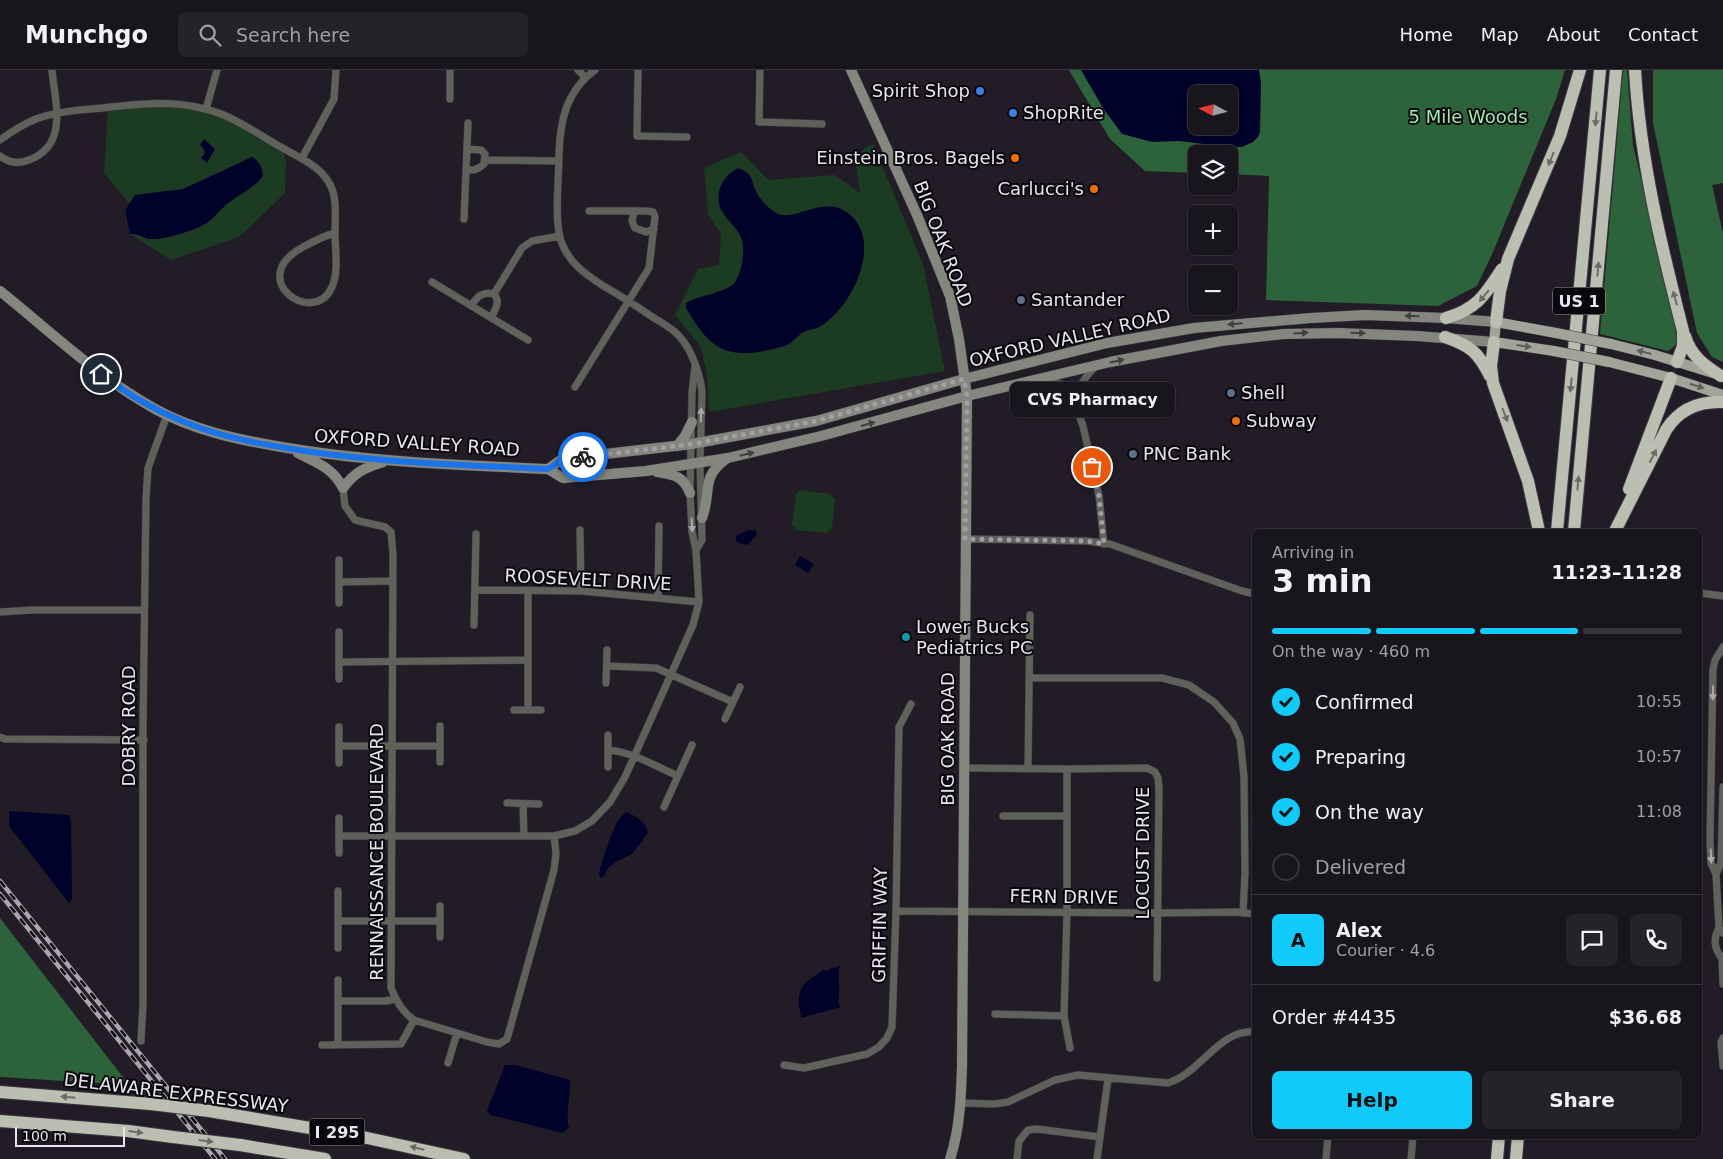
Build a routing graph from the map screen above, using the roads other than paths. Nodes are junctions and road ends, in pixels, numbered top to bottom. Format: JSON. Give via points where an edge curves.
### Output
{"nodes":[{"id":1,"x":52,"y":70,"type":"edge"},
{"id":2,"x":217,"y":70,"type":"edge"},
{"id":3,"x":336,"y":70,"type":"edge"},
{"id":4,"x":450,"y":70,"type":"edge"},
{"id":5,"x":578,"y":70,"type":"edge"},
{"id":6,"x":595,"y":70,"type":"edge"},
{"id":7,"x":638,"y":70,"type":"edge"},
{"id":8,"x":760,"y":70,"type":"edge"},
{"id":9,"x":851,"y":70,"type":"edge"},
{"id":10,"x":1580,"y":70,"type":"edge"},
{"id":11,"x":1600,"y":70,"type":"edge"},
{"id":12,"x":1616,"y":70,"type":"edge"},
{"id":13,"x":1635,"y":70,"type":"edge"},
{"id":14,"x":585,"y":77,"type":"junction"},
{"id":15,"x":450,"y":99,"type":"dead end"},
{"id":16,"x":206,"y":109,"type":"junction"},
{"id":17,"x":56,"y":113,"type":"junction"},
{"id":18,"x":468,"y":123,"type":"dead end"},
{"id":19,"x":822,"y":124,"type":"dead end"},
{"id":20,"x":688,"y":137,"type":"dead end"},
{"id":21,"x":0,"y":140,"type":"edge"},
{"id":22,"x":467,"y":149,"type":"junction"},
{"id":23,"x":0,"y":156,"type":"edge"},
{"id":24,"x":302,"y":158,"type":"junction"},
{"id":25,"x":485,"y":160,"type":"junction"},
{"id":26,"x":559,"y":161,"type":"junction"},
{"id":27,"x":466,"y":170,"type":"junction"},
{"id":28,"x":634,"y":211,"type":"junction"},
{"id":29,"x":589,"y":212,"type":"dead end"},
{"id":30,"x":464,"y":219,"type":"dead end"},
{"id":31,"x":654,"y":229,"type":"junction"},
{"id":32,"x":335,"y":233,"type":"junction"},
{"id":33,"x":560,"y":236,"type":"junction"},
{"id":34,"x":1508,"y":259,"type":"junction"},
{"id":35,"x":432,"y":282,"type":"dead end"},
{"id":36,"x":0,"y":291,"type":"edge"},
{"id":37,"x":494,"y":294,"type":"junction"},
{"id":38,"x":630,"y":302,"type":"junction"},
{"id":39,"x":471,"y":306,"type":"junction"},
{"id":40,"x":491,"y":318,"type":"junction"},
{"id":41,"x":1446,"y":318,"type":"junction"},
{"id":42,"x":1496,"y":322,"type":"junction"},
{"id":43,"x":1683,"y":331,"type":"junction"},
{"id":44,"x":1445,"y":337,"type":"junction"},
{"id":45,"x":528,"y":340,"type":"dead end"},
{"id":46,"x":1494,"y":342,"type":"junction"},
{"id":47,"x":1677,"y":362,"type":"junction"},
{"id":48,"x":695,"y":366,"type":"junction"},
{"id":49,"x":1096,"y":366,"type":"junction"},
{"id":50,"x":1722,"y":376,"type":"edge"},
{"id":51,"x":1044,"y":378,"type":"junction"},
{"id":52,"x":1671,"y":378,"type":"junction"},
{"id":53,"x":964,"y":379,"type":"junction"},
{"id":54,"x":1494,"y":383,"type":"junction"},
{"id":55,"x":576,"y":387,"type":"dead end"},
{"id":56,"x":1723,"y":395,"type":"edge"},
{"id":57,"x":967,"y":396,"type":"junction"},
{"id":58,"x":1723,"y":402,"type":"edge"},
{"id":59,"x":167,"y":415,"type":"junction"},
{"id":60,"x":692,"y":422,"type":"junction"},
{"id":61,"x":1083,"y":426,"type":"junction"},
{"id":62,"x":696,"y":444,"type":"junction"},
{"id":63,"x":677,"y":446,"type":"junction"},
{"id":64,"x":290,"y":449,"type":"junction"},
{"id":65,"x":728,"y":458,"type":"junction"},
{"id":66,"x":387,"y":461,"type":"junction"},
{"id":67,"x":695,"y":464,"type":"junction"},
{"id":68,"x":548,"y":469,"type":"junction"},
{"id":69,"x":646,"y":470,"type":"junction"},
{"id":70,"x":344,"y":488,"type":"junction"},
{"id":71,"x":690,"y":493,"type":"junction"},
{"id":72,"x":702,"y":518,"type":"junction"},
{"id":73,"x":658,"y":526,"type":"dead end"},
{"id":74,"x":1539,"y":529,"type":"edge"},
{"id":75,"x":1557,"y":529,"type":"edge"},
{"id":76,"x":1574,"y":529,"type":"edge"},
{"id":77,"x":1616,"y":529,"type":"edge"},
{"id":78,"x":1616,"y":529,"type":"edge"},
{"id":79,"x":580,"y":530,"type":"dead end"},
{"id":80,"x":476,"y":534,"type":"dead end"},
{"id":81,"x":965,"y":539,"type":"junction"},
{"id":82,"x":1104,"y":544,"type":"junction"},
{"id":83,"x":696,"y":550,"type":"junction"},
{"id":84,"x":339,"y":560,"type":"dead end"},
{"id":85,"x":339,"y":582,"type":"junction"},
{"id":86,"x":393,"y":582,"type":"junction"},
{"id":87,"x":475,"y":590,"type":"junction"},
{"id":88,"x":528,"y":591,"type":"junction"},
{"id":89,"x":581,"y":591,"type":"junction"},
{"id":90,"x":1702,"y":593,"type":"edge"},
{"id":91,"x":1252,"y":594,"type":"edge"},
{"id":92,"x":1723,"y":596,"type":"edge"},
{"id":93,"x":658,"y":598,"type":"junction"},
{"id":94,"x":699,"y":602,"type":"junction"},
{"id":95,"x":339,"y":603,"type":"dead end"},
{"id":96,"x":144,"y":610,"type":"junction"},
{"id":97,"x":0,"y":612,"type":"edge"},
{"id":98,"x":1030,"y":615,"type":"dead end"},
{"id":99,"x":474,"y":624,"type":"dead end"},
{"id":100,"x":339,"y":632,"type":"dead end"},
{"id":101,"x":1723,"y":647,"type":"edge"},
{"id":102,"x":607,"y":650,"type":"dead end"},
{"id":103,"x":528,"y":660,"type":"junction"},
{"id":104,"x":339,"y":662,"type":"junction"},
{"id":105,"x":393,"y":662,"type":"junction"},
{"id":106,"x":607,"y":666,"type":"junction"},
{"id":107,"x":671,"y":674,"type":"junction"},
{"id":108,"x":1029,"y":678,"type":"junction"},
{"id":109,"x":338,"y":679,"type":"dead end"},
{"id":110,"x":606,"y":683,"type":"dead end"},
{"id":111,"x":740,"y":687,"type":"dead end"},
{"id":112,"x":733,"y":702,"type":"junction"},
{"id":113,"x":912,"y":704,"type":"dead end"},
{"id":114,"x":528,"y":709,"type":"junction"},
{"id":115,"x":514,"y":710,"type":"dead end"},
{"id":116,"x":541,"y":710,"type":"dead end"},
{"id":117,"x":725,"y":719,"type":"dead end"},
{"id":118,"x":440,"y":726,"type":"dead end"},
{"id":119,"x":339,"y":727,"type":"dead end"},
{"id":120,"x":608,"y":734,"type":"dead end"},
{"id":121,"x":0,"y":737,"type":"edge"},
{"id":122,"x":144,"y":740,"type":"junction"},
{"id":123,"x":692,"y":744,"type":"dead end"},
{"id":124,"x":338,"y":746,"type":"junction"},
{"id":125,"x":392,"y":746,"type":"junction"},
{"id":126,"x":440,"y":746,"type":"junction"},
{"id":127,"x":608,"y":750,"type":"junction"},
{"id":128,"x":634,"y":756,"type":"junction"},
{"id":129,"x":440,"y":762,"type":"dead end"},
{"id":130,"x":339,"y":763,"type":"dead end"},
{"id":131,"x":608,"y":767,"type":"dead end"},
{"id":132,"x":964,"y":768,"type":"junction"},
{"id":133,"x":1028,"y":769,"type":"junction"},
{"id":134,"x":1067,"y":769,"type":"junction"},
{"id":135,"x":678,"y":776,"type":"junction"},
{"id":136,"x":1723,"y":787,"type":"edge"},
{"id":137,"x":507,"y":803,"type":"dead end"},
{"id":138,"x":523,"y":804,"type":"junction"},
{"id":139,"x":539,"y":804,"type":"dead end"},
{"id":140,"x":664,"y":807,"type":"dead end"},
{"id":141,"x":1003,"y":816,"type":"dead end"},
{"id":142,"x":1067,"y":816,"type":"junction"},
{"id":143,"x":339,"y":818,"type":"dead end"},
{"id":144,"x":392,"y":835,"type":"junction"},
{"id":145,"x":339,"y":836,"type":"junction"},
{"id":146,"x":524,"y":836,"type":"junction"},
{"id":147,"x":554,"y":836,"type":"junction"},
{"id":148,"x":339,"y":853,"type":"dead end"},
{"id":149,"x":1716,"y":874,"type":"junction"},
{"id":150,"x":338,"y":891,"type":"dead end"},
{"id":151,"x":440,"y":906,"type":"dead end"},
{"id":152,"x":896,"y":911,"type":"junction"},
{"id":153,"x":964,"y":911,"type":"junction"},
{"id":154,"x":1067,"y":912,"type":"junction"},
{"id":155,"x":1243,"y":912,"type":"junction"},
{"id":156,"x":1157,"y":913,"type":"junction"},
{"id":157,"x":1252,"y":914,"type":"edge"},
{"id":158,"x":338,"y":921,"type":"junction"},
{"id":159,"x":391,"y":921,"type":"junction"},
{"id":160,"x":440,"y":921,"type":"junction"},
{"id":161,"x":1721,"y":930,"type":"edge"},
{"id":162,"x":440,"y":937,"type":"dead end"},
{"id":163,"x":338,"y":948,"type":"dead end"},
{"id":164,"x":1722,"y":958,"type":"edge"},
{"id":165,"x":1157,"y":978,"type":"dead end"},
{"id":166,"x":338,"y":980,"type":"dead end"},
{"id":167,"x":1723,"y":984,"type":"edge"},
{"id":168,"x":395,"y":999,"type":"junction"},
{"id":169,"x":338,"y":1001,"type":"junction"},
{"id":170,"x":995,"y":1014,"type":"dead end"},
{"id":171,"x":1064,"y":1016,"type":"junction"},
{"id":172,"x":414,"y":1020,"type":"junction"},
{"id":173,"x":1252,"y":1032,"type":"edge"},
{"id":174,"x":457,"y":1033,"type":"junction"},
{"id":175,"x":1723,"y":1038,"type":"edge"},
{"id":176,"x":142,"y":1041,"type":"dead end"},
{"id":177,"x":322,"y":1045,"type":"dead end"},
{"id":178,"x":338,"y":1045,"type":"junction"},
{"id":179,"x":1070,"y":1048,"type":"dead end"},
{"id":180,"x":448,"y":1063,"type":"dead end"},
{"id":181,"x":784,"y":1065,"type":"dead end"},
{"id":182,"x":1723,"y":1066,"type":"edge"},
{"id":183,"x":1108,"y":1079,"type":"junction"},
{"id":184,"x":0,"y":1092,"type":"edge"},
{"id":185,"x":961,"y":1102,"type":"junction"},
{"id":186,"x":0,"y":1121,"type":"edge"},
{"id":187,"x":1100,"y":1137,"type":"junction"},
{"id":188,"x":1328,"y":1139,"type":"edge"},
{"id":189,"x":1413,"y":1139,"type":"edge"},
{"id":190,"x":1499,"y":1139,"type":"edge"},
{"id":191,"x":1518,"y":1139,"type":"edge"},
{"id":192,"x":326,"y":1159,"type":"edge"},
{"id":193,"x":464,"y":1159,"type":"edge"},
{"id":194,"x":950,"y":1159,"type":"edge"},
{"id":195,"x":1016,"y":1159,"type":"edge"},
{"id":196,"x":1097,"y":1159,"type":"edge"},
{"id":197,"x":1326,"y":1159,"type":"edge"},
{"id":198,"x":1411,"y":1159,"type":"edge"},
{"id":199,"x":1497,"y":1159,"type":"edge"},
{"id":200,"x":1516,"y":1159,"type":"edge"}],
"edges":[{"from":1,"to":17,"type":"street"},
{"from":2,"to":16,"type":"street"},
{"from":3,"to":24,"type":"street","via":[[334,99]]},
{"from":4,"to":15,"type":"street"},
{"from":5,"to":14,"type":"street"},
{"from":6,"to":14,"type":"street"},
{"from":7,"to":20,"type":"street","via":[[637,136]]},
{"from":8,"to":19,"type":"street","via":[[759,122]]},
{"from":9,"to":53,"type":"main road","name":"BIG OAK ROAD","via":[[918,215],[950,296]]},
{"from":10,"to":34,"type":"highway","one_way":true,"via":[[1560,136]]},
{"from":11,"to":75,"type":"highway","number":"US 1","one_way":true},
{"from":76,"to":12,"type":"highway","number":"US 1","one_way":true},
{"from":43,"to":13,"type":"highway","one_way":true,"via":[[1651,200]]},
{"from":14,"to":26,"type":"street","via":[[563,114]]},
{"from":16,"to":17,"type":"street","via":[[152,103]]},
{"from":16,"to":24,"type":"street","via":[[235,120]]},
{"from":17,"to":21,"type":"street","via":[[23,125]]},
{"from":17,"to":23,"type":"street","via":[[57,132],[50,146],[41,154],[19,163]]},
{"from":18,"to":22,"type":"street"},
{"from":22,"to":25,"type":"street","via":[[481,150]]},
{"from":22,"to":27,"type":"street"},
{"from":24,"to":32,"type":"street","via":[[322,173],[332,188]]},
{"from":25,"to":26,"type":"street"},
{"from":25,"to":27,"type":"street","via":[[476,170]]},
{"from":26,"to":33,"type":"street"},
{"from":27,"to":30,"type":"street"},
{"from":28,"to":29,"type":"street"},
{"from":28,"to":31,"type":"street","via":[[653,212]]},
{"from":28,"to":31,"type":"street","via":[[632,221],[635,228],[646,232]]},
{"from":31,"to":38,"type":"street","via":[[650,268]]},
{"from":32,"to":32,"type":"street","via":[[335,277],[330,290],[316,301],[306,303],[294,299],[285,291],[280,279],[283,262],[291,253],[323,235]]},
{"from":33,"to":37,"type":"street","via":[[532,241],[522,248]]},
{"from":33,"to":38,"type":"street","via":[[569,257],[582,271]]},
{"from":34,"to":41,"type":"highway","one_way":true,"via":[[1482,299],[1463,312]]},
{"from":34,"to":42,"type":"highway"},
{"from":35,"to":39,"type":"street"},
{"from":36,"to":59,"type":"main road","name":"OXFORD VALLEY ROAD","via":[[113,383]]},
{"from":37,"to":39,"type":"street","via":[[481,294]]},
{"from":37,"to":40,"type":"street","via":[[497,305]]},
{"from":38,"to":48,"type":"street","via":[[680,337]]},
{"from":38,"to":55,"type":"street"},
{"from":39,"to":40,"type":"street"},
{"from":40,"to":45,"type":"street"},
{"from":41,"to":42,"type":"main road","name":"OXFORD VALLEY ROAD"},
{"from":41,"to":53,"type":"main road","name":"OXFORD VALLEY ROAD","one_way":true,"via":[[1338,316],[1194,328],[1107,343]]},
{"from":42,"to":46,"type":"main road"},
{"from":47,"to":42,"type":"main road","name":"OXFORD VALLEY ROAD","one_way":true,"bridge":true,"via":[[1611,344]]},
{"from":43,"to":47,"type":"highway","via":[[1683,346]]},
{"from":43,"to":50,"type":"highway","via":[[1693,355]]},
{"from":44,"to":46,"type":"main road","name":"OXFORD VALLEY ROAD"},
{"from":49,"to":44,"type":"main road","name":"OXFORD VALLEY ROAD","one_way":true,"via":[[1221,341],[1284,334]]},
{"from":44,"to":54,"type":"highway","via":[[1475,352]]},
{"from":46,"to":52,"type":"main road","name":"OXFORD VALLEY ROAD","one_way":true,"bridge":true,"via":[[1609,362]]},
{"from":46,"to":54,"type":"highway","via":[[1491,366]]},
{"from":47,"to":50,"type":"main road","name":"OXFORD VALLEY ROAD"},
{"from":47,"to":52,"type":"main road"},
{"from":48,"to":60,"type":"street"},
{"from":62,"to":48,"type":"street","one_way":true,"via":[[702,391]]},
{"from":49,"to":51,"type":"main road","name":"OXFORD VALLEY ROAD"},
{"from":49,"to":61,"type":"street","via":[[1080,386]]},
{"from":51,"to":57,"type":"main road","name":"OXFORD VALLEY ROAD"},
{"from":51,"to":61,"type":"street","via":[[1064,385]]},
{"from":52,"to":56,"type":"main road","name":"OXFORD VALLEY ROAD","one_way":true},
{"from":52,"to":77,"type":"highway"},
{"from":53,"to":57,"type":"main road","name":"BIG OAK ROAD"},
{"from":53,"to":62,"type":"main road","name":"OXFORD VALLEY ROAD","via":[[816,421]]},
{"from":54,"to":74,"type":"highway","one_way":true,"via":[[1525,473]]},
{"from":65,"to":57,"type":"main road","name":"OXFORD VALLEY ROAD","one_way":true},
{"from":57,"to":81,"type":"main road","name":"BIG OAK ROAD"},
{"from":78,"to":58,"type":"highway","one_way":true,"via":[[1674,420],[1698,405]]},
{"from":59,"to":64,"type":"main road","name":"OXFORD VALLEY ROAD","via":[[227,436]]},
{"from":59,"to":96,"type":"street","name":"DOBRY ROAD","via":[[148,468]]},
{"from":60,"to":62,"type":"street"},
{"from":60,"to":63,"type":"main road"},
{"from":61,"to":82,"type":"street","via":[[1099,496]]},
{"from":62,"to":63,"type":"main road","name":"OXFORD VALLEY ROAD"},
{"from":62,"to":67,"type":"street"},
{"from":63,"to":68,"type":"main road","name":"OXFORD VALLEY ROAD","via":[[562,460]]},
{"from":64,"to":66,"type":"main road","name":"OXFORD VALLEY ROAD"},
{"from":64,"to":70,"type":"main road","via":[[329,470]]},
{"from":65,"to":67,"type":"main road","name":"OXFORD VALLEY ROAD"},
{"from":65,"to":72,"type":"main road","via":[[716,467],[709,479]]},
{"from":66,"to":68,"type":"main road","name":"OXFORD VALLEY ROAD"},
{"from":66,"to":70,"type":"main road","via":[[352,476]]},
{"from":67,"to":69,"type":"main road","name":"OXFORD VALLEY ROAD"},
{"from":67,"to":71,"type":"street"},
{"from":67,"to":72,"type":"street"},
{"from":68,"to":69,"type":"main road","name":"OXFORD VALLEY ROAD","via":[[563,478]]},
{"from":69,"to":71,"type":"main road","via":[[676,475]]},
{"from":70,"to":86,"type":"street","name":"RENNAISSANCE BOULEVARD","via":[[345,506],[355,520],[391,532]]},
{"from":71,"to":83,"type":"street","one_way":true},
{"from":72,"to":83,"type":"street","via":[[702,540]]},
{"from":73,"to":93,"type":"street"},
{"from":79,"to":89,"type":"street"},
{"from":80,"to":87,"type":"street"},
{"from":81,"to":82,"type":"street"},
{"from":81,"to":132,"type":"main road","name":"BIG OAK ROAD"},
{"from":82,"to":91,"type":"street"},
{"from":83,"to":94,"type":"street"},
{"from":84,"to":85,"type":"street"},
{"from":85,"to":86,"type":"street"},
{"from":85,"to":95,"type":"street"},
{"from":86,"to":105,"type":"street","name":"RENNAISSANCE BOULEVARD"},
{"from":87,"to":88,"type":"street","name":"ROOSEVELT DRIVE"},
{"from":87,"to":99,"type":"street"},
{"from":88,"to":89,"type":"street","name":"ROOSEVELT DRIVE"},
{"from":88,"to":103,"type":"street"},
{"from":89,"to":93,"type":"street","name":"ROOSEVELT DRIVE"},
{"from":90,"to":92,"type":"street"},
{"from":93,"to":94,"type":"street","name":"ROOSEVELT DRIVE"},
{"from":94,"to":107,"type":"street","via":[[693,625]]},
{"from":96,"to":97,"type":"street"},
{"from":96,"to":122,"type":"street","name":"DOBRY ROAD"},
{"from":98,"to":108,"type":"street"},
{"from":100,"to":104,"type":"street"},
{"from":101,"to":149,"type":"street","one_way":true,"via":[[1713,670],[1710,841],[1711,863]]},
{"from":102,"to":106,"type":"street"},
{"from":103,"to":105,"type":"street"},
{"from":103,"to":114,"type":"street"},
{"from":104,"to":105,"type":"street"},
{"from":104,"to":109,"type":"street"},
{"from":105,"to":125,"type":"street","name":"RENNAISSANCE BOULEVARD"},
{"from":106,"to":107,"type":"street","via":[[656,668]]},
{"from":106,"to":110,"type":"street"},
{"from":107,"to":112,"type":"street"},
{"from":107,"to":128,"type":"street"},
{"from":108,"to":133,"type":"street"},
{"from":108,"to":155,"type":"street","via":[[1162,678],[1189,684],[1214,702],[1233,723],[1240,739],[1244,777]]},
{"from":111,"to":112,"type":"street"},
{"from":112,"to":117,"type":"street"},
{"from":113,"to":152,"type":"street","name":"GRIFFIN WAY","via":[[899,727]]},
{"from":114,"to":115,"type":"street"},
{"from":114,"to":116,"type":"street"},
{"from":118,"to":126,"type":"street"},
{"from":119,"to":124,"type":"street"},
{"from":120,"to":127,"type":"street"},
{"from":121,"to":122,"type":"street"},
{"from":122,"to":176,"type":"street","name":"DOBRY ROAD"},
{"from":123,"to":135,"type":"street"},
{"from":124,"to":125,"type":"street"},
{"from":124,"to":130,"type":"street"},
{"from":125,"to":126,"type":"street"},
{"from":125,"to":144,"type":"street","name":"RENNAISSANCE BOULEVARD"},
{"from":126,"to":129,"type":"street"},
{"from":127,"to":128,"type":"street"},
{"from":127,"to":131,"type":"street"},
{"from":128,"to":135,"type":"street"},
{"from":128,"to":147,"type":"street","via":[[610,802],[592,822]]},
{"from":132,"to":133,"type":"street","name":"LOCUST DRIVE"},
{"from":132,"to":153,"type":"main road","name":"BIG OAK ROAD"},
{"from":133,"to":134,"type":"street","name":"LOCUST DRIVE"},
{"from":134,"to":142,"type":"street"},
{"from":134,"to":156,"type":"street","name":"LOCUST DRIVE","via":[[1147,768],[1156,772],[1159,788]]},
{"from":135,"to":140,"type":"street"},
{"from":136,"to":149,"type":"street","via":[[1721,863]]},
{"from":137,"to":138,"type":"street"},
{"from":138,"to":139,"type":"street"},
{"from":138,"to":146,"type":"street"},
{"from":141,"to":142,"type":"street"},
{"from":142,"to":154,"type":"street"},
{"from":143,"to":145,"type":"street"},
{"from":144,"to":145,"type":"street"},
{"from":144,"to":146,"type":"street"},
{"from":144,"to":159,"type":"street","name":"RENNAISSANCE BOULEVARD"},
{"from":145,"to":148,"type":"street"},
{"from":146,"to":147,"type":"street"},
{"from":147,"to":174,"type":"street","name":"RENNAISSANCE BOULEVARD","via":[[554,870],[507,1039],[500,1044]]},
{"from":149,"to":161,"type":"street"},
{"from":150,"to":158,"type":"street"},
{"from":151,"to":160,"type":"street"},
{"from":152,"to":153,"type":"street","name":"FERN DRIVE"},
{"from":152,"to":181,"type":"street","name":"GRIFFIN WAY","via":[[893,1017],[887,1038],[867,1054],[804,1068]]},
{"from":153,"to":154,"type":"street","name":"FERN DRIVE"},
{"from":153,"to":185,"type":"main road","name":"BIG OAK ROAD"},
{"from":154,"to":156,"type":"street","name":"FERN DRIVE"},
{"from":154,"to":171,"type":"street"},
{"from":155,"to":156,"type":"street","name":"FERN DRIVE"},
{"from":155,"to":157,"type":"street","name":"FERN DRIVE"},
{"from":156,"to":165,"type":"street","name":"LOCUST DRIVE"},
{"from":158,"to":159,"type":"street"},
{"from":158,"to":163,"type":"street"},
{"from":159,"to":160,"type":"street"},
{"from":159,"to":168,"type":"street","name":"RENNAISSANCE BOULEVARD","via":[[391,988]]},
{"from":160,"to":162,"type":"street"},
{"from":161,"to":164,"type":"street","via":[[1715,936],[1715,951]]},
{"from":164,"to":167,"type":"street"},
{"from":166,"to":169,"type":"street"},
{"from":168,"to":169,"type":"street"},
{"from":168,"to":172,"type":"street","name":"RENNAISSANCE BOULEVARD","via":[[406,1015]]},
{"from":169,"to":178,"type":"street"},
{"from":170,"to":171,"type":"street"},
{"from":171,"to":179,"type":"street"},
{"from":172,"to":174,"type":"street","name":"RENNAISSANCE BOULEVARD"},
{"from":172,"to":178,"type":"street","via":[[401,1044]]},
{"from":173,"to":183,"type":"street","via":[[1237,1034],[1223,1041],[1178,1080],[1168,1083]]},
{"from":174,"to":180,"type":"street"},
{"from":175,"to":182,"type":"street"},
{"from":177,"to":178,"type":"street"},
{"from":183,"to":185,"type":"street","via":[[1078,1076],[1055,1080],[1008,1102]]},
{"from":183,"to":187,"type":"street"},
{"from":193,"to":184,"type":"highway","name":"DELAWARE EXPRESSWAY","number":"I 295","one_way":true,"bridge":true,"via":[[349,1134],[209,1111]]},
{"from":185,"to":194,"type":"main road","name":"BIG OAK ROAD"},
{"from":186,"to":192,"type":"highway","number":"I 295","one_way":true,"bridge":true,"via":[[173,1136]]},
{"from":187,"to":195,"type":"street","via":[[1028,1130],[1019,1141]]},
{"from":187,"to":196,"type":"street"},
{"from":188,"to":197,"type":"street"},
{"from":189,"to":198,"type":"street"},
{"from":190,"to":199,"type":"highway"},
{"from":191,"to":200,"type":"highway"}]}
